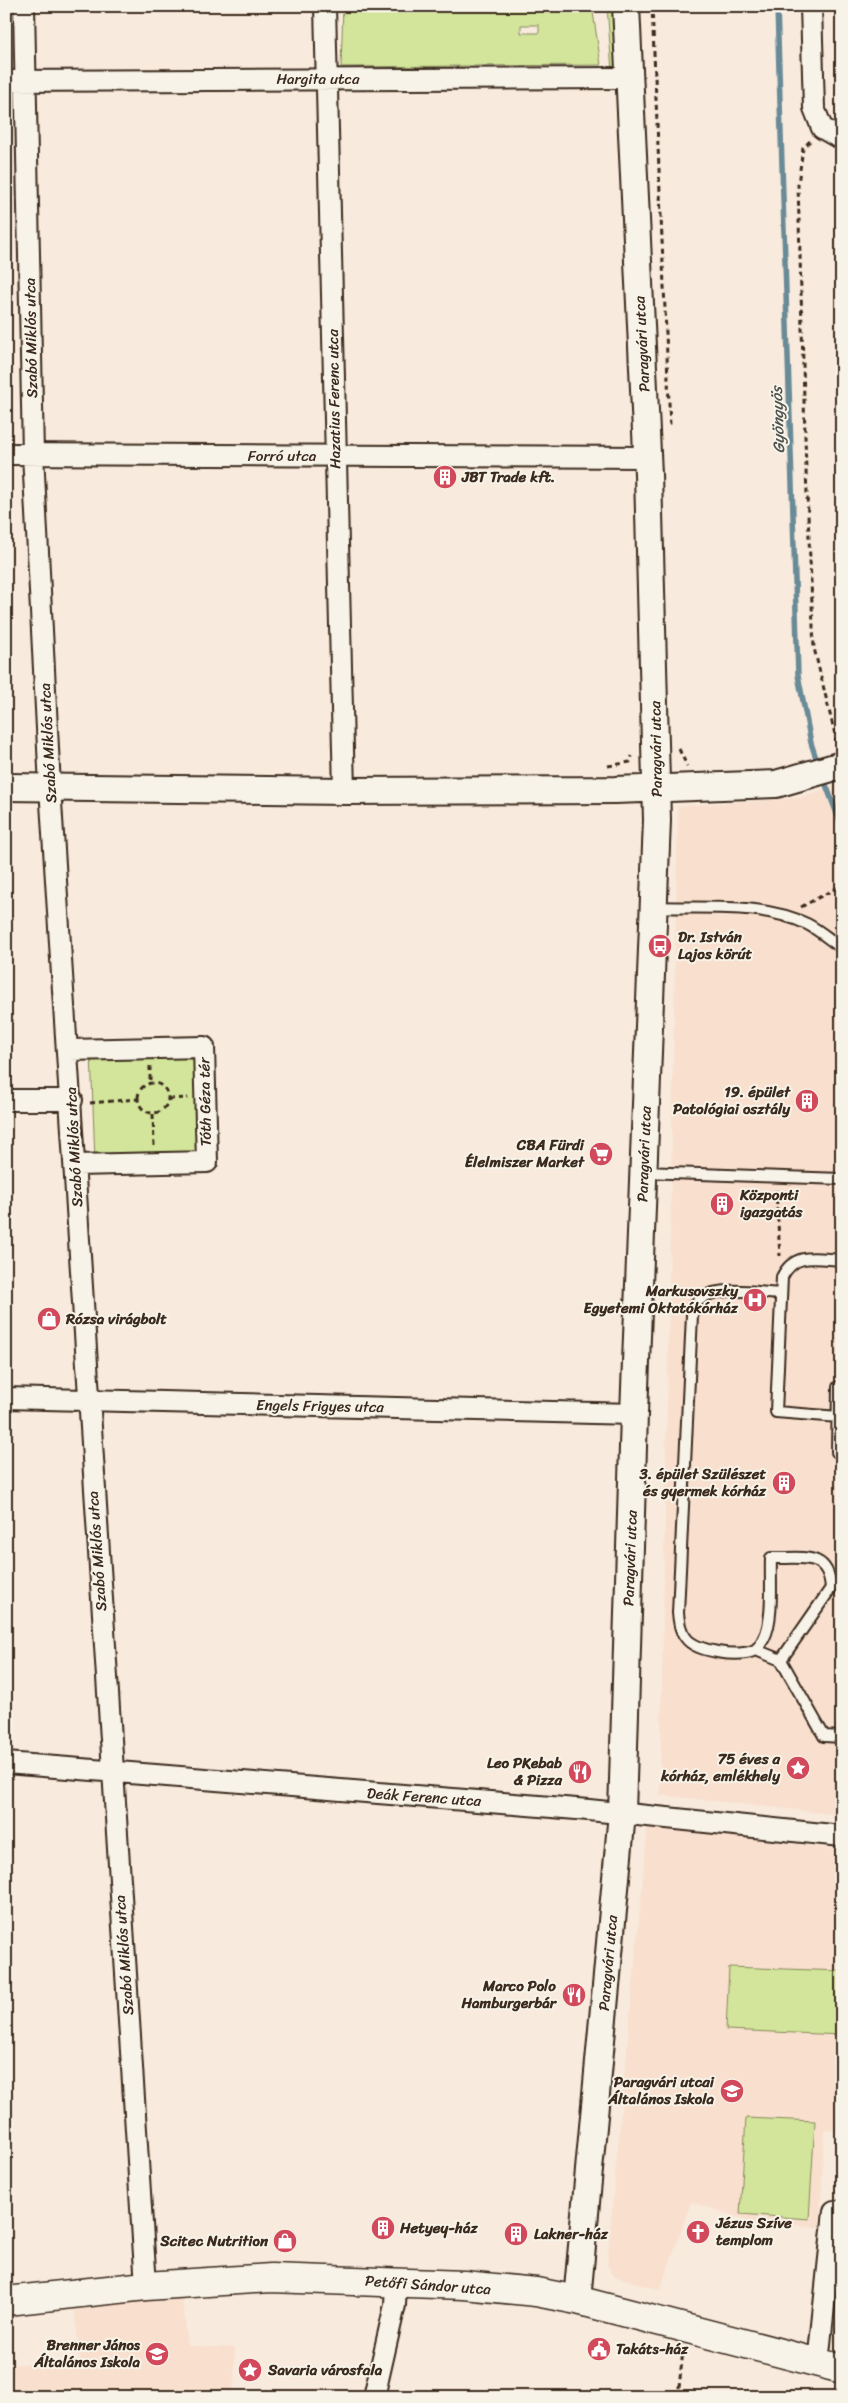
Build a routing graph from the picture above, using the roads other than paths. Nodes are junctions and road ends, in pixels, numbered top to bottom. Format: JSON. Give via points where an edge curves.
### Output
{"nodes":[{"id":1,"x":24,"y":6,"type":"edge"},
{"id":2,"x":325,"y":6,"type":"edge"},
{"id":3,"x":626,"y":6,"type":"edge"},
{"id":4,"x":811,"y":6,"type":"edge"},
{"id":5,"x":629,"y":78,"type":"junction"},
{"id":6,"x":327,"y":79,"type":"junction"},
{"id":7,"x":16,"y":81,"type":"edge"},
{"id":8,"x":842,"y":136,"type":"edge"},
{"id":9,"x":6,"y":454,"type":"edge"},
{"id":10,"x":34,"y":454,"type":"junction"},
{"id":11,"x":335,"y":456,"type":"junction"},
{"id":12,"x":647,"y":457,"type":"junction"},
{"id":13,"x":840,"y":755,"type":"edge"},
{"id":14,"x":6,"y":787,"type":"edge"},
{"id":15,"x":50,"y":787,"type":"junction"},
{"id":16,"x":657,"y":788,"type":"junction"},
{"id":17,"x":344,"y":791,"type":"junction"},
{"id":18,"x":654,"y":907,"type":"junction"},
{"id":19,"x":842,"y":948,"type":"edge"},
{"id":20,"x":69,"y":1050,"type":"junction"},
{"id":21,"x":6,"y":1100,"type":"edge"},
{"id":22,"x":81,"y":1102,"type":"junction"},
{"id":23,"x":76,"y":1165,"type":"junction"},
{"id":24,"x":643,"y":1172,"type":"junction"},
{"id":25,"x":842,"y":1179,"type":"edge"},
{"id":26,"x":842,"y":1260,"type":"edge"},
{"id":27,"x":781,"y":1294,"type":"junction"},
{"id":28,"x":842,"y":1387,"type":"edge"},
{"id":29,"x":6,"y":1398,"type":"edge"},
{"id":30,"x":88,"y":1400,"type":"junction"},
{"id":31,"x":634,"y":1414,"type":"junction"},
{"id":32,"x":839,"y":1417,"type":"junction"},
{"id":33,"x":842,"y":1452,"type":"edge"},
{"id":34,"x":756,"y":1650,"type":"junction"},
{"id":35,"x":781,"y":1660,"type":"junction"},
{"id":36,"x":842,"y":1737,"type":"edge"},
{"id":37,"x":6,"y":1763,"type":"edge"},
{"id":38,"x":112,"y":1773,"type":"junction"},
{"id":39,"x":622,"y":1813,"type":"junction"},
{"id":40,"x":842,"y":1836,"type":"edge"},
{"id":41,"x":842,"y":2212,"type":"edge"},
{"id":42,"x":396,"y":2282,"type":"junction"},
{"id":43,"x":146,"y":2286,"type":"junction"},
{"id":44,"x":577,"y":2300,"type":"junction"},
{"id":45,"x":6,"y":2301,"type":"edge"},
{"id":46,"x":830,"y":2366,"type":"edge"},
{"id":47,"x":374,"y":2397,"type":"edge"}],
"edges":[{"from":1,"to":7,"type":"street","name":"Szabó Miklós utca"},
{"from":2,"to":6,"type":"street","name":"Hazatius Ferenc utca"},
{"from":3,"to":5,"type":"street","name":"Paragvári utca"},
{"from":4,"to":8,"type":"street","via":[[814,108],[822,128]]},
{"from":5,"to":6,"type":"street","name":"Hargita utca"},
{"from":5,"to":12,"type":"street","name":"Paragvári utca"},
{"from":6,"to":7,"type":"street","name":"Hargita utca"},
{"from":6,"to":11,"type":"street","name":"Hazatius Ferenc utca"},
{"from":7,"to":10,"type":"street","name":"Szabó Miklós utca"},
{"from":9,"to":10,"type":"street","name":"Forró utca"},
{"from":10,"to":11,"type":"street","name":"Forró utca"},
{"from":10,"to":15,"type":"street","name":"Szabó Miklós utca"},
{"from":11,"to":12,"type":"street","name":"Forró utca"},
{"from":11,"to":17,"type":"street","name":"Hazatius Ferenc utca"},
{"from":12,"to":16,"type":"street","name":"Paragvári utca"},
{"from":13,"to":16,"type":"street","via":[[802,777],[776,784]]},
{"from":14,"to":15,"type":"street"},
{"from":15,"to":17,"type":"street"},
{"from":15,"to":20,"type":"street","name":"Szabó Miklós utca"},
{"from":16,"to":17,"type":"street"},
{"from":16,"to":18,"type":"street","name":"Paragvári utca"},
{"from":18,"to":19,"type":"lane","via":[[753,910],[786,916],[808,924]]},
{"from":18,"to":24,"type":"street","name":"Paragvári utca"},
{"from":20,"to":22,"type":"street","name":"Szabó Miklós utca"},
{"from":20,"to":23,"type":"street","name":"Tóth Géza tér","via":[[204,1047],[207,1162]]},
{"from":21,"to":22,"type":"street"},
{"from":22,"to":23,"type":"street","name":"Szabó Miklós utca"},
{"from":23,"to":30,"type":"street","name":"Szabó Miklós utca"},
{"from":24,"to":25,"type":"lane"},
{"from":24,"to":31,"type":"street","name":"Paragvári utca"},
{"from":26,"to":27,"type":"lane","via":[[798,1259],[788,1265],[782,1276]]},
{"from":27,"to":32,"type":"lane","via":[[776,1412]]},
{"from":27,"to":34,"type":"lane","via":[[718,1291],[696,1302],[692,1315],[680,1626],[686,1639],[696,1647],[709,1651]]},
{"from":28,"to":32,"type":"lane","via":[[838,1387]]},
{"from":29,"to":30,"type":"street","name":"Engels Frigyes utca"},
{"from":30,"to":31,"type":"street","name":"Engels Frigyes utca"},
{"from":30,"to":38,"type":"street","name":"Szabó Miklós utca"},
{"from":31,"to":39,"type":"street","name":"Paragvári utca"},
{"from":32,"to":33,"type":"lane","via":[[837,1452]]},
{"from":34,"to":35,"type":"lane"},
{"from":34,"to":35,"type":"lane","via":[[769,1627],[771,1558],[816,1559],[830,1575],[831,1588]]},
{"from":35,"to":36,"type":"lane","via":[[824,1736]]},
{"from":37,"to":38,"type":"street","name":"Deák Ferenc utca"},
{"from":38,"to":39,"type":"street","name":"Deák Ferenc utca"},
{"from":38,"to":43,"type":"street","name":"Szabó Miklós utca"},
{"from":39,"to":40,"type":"street","name":"Deák Ferenc utca"},
{"from":39,"to":44,"type":"street","name":"Paragvári utca"},
{"from":41,"to":46,"type":"street","via":[[834,2211]]},
{"from":42,"to":43,"type":"main road","name":"Petőfi Sándor utca","via":[[271,2278]]},
{"from":42,"to":44,"type":"main road","name":"Petőfi Sándor utca","via":[[536,2292]]},
{"from":42,"to":47,"type":"street","via":[[395,2305]]},
{"from":43,"to":45,"type":"main road","name":"Petőfi Sándor utca"},
{"from":44,"to":46,"type":"main road","name":"Petőfi Sándor utca"}]}
